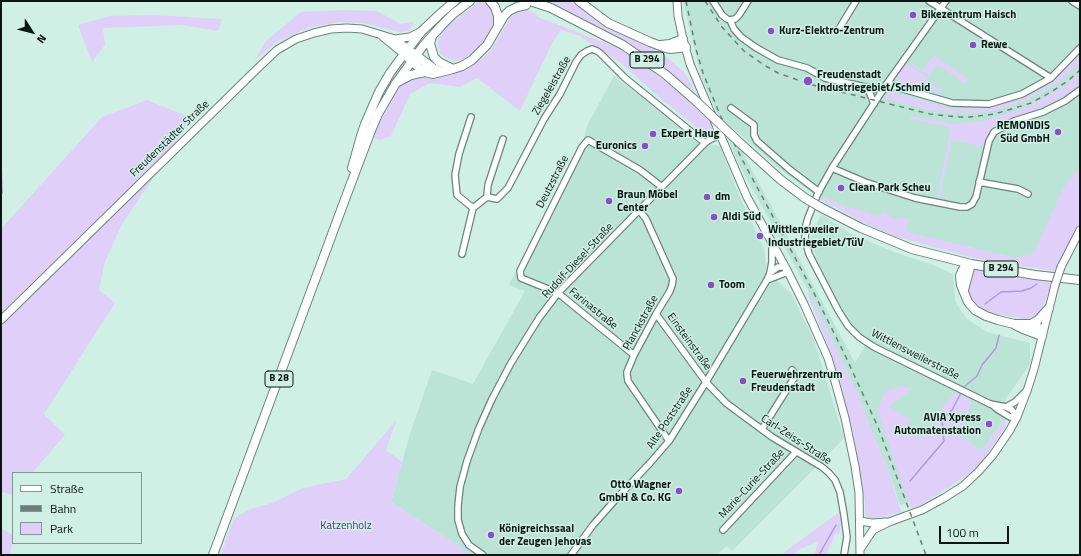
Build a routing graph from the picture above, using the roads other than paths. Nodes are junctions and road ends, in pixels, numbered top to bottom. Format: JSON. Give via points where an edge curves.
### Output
{"nodes":[{"id":1,"x":490,"y":1,"type":"edge"},
{"id":2,"x":511,"y":1,"type":"edge"},
{"id":3,"x":579,"y":1,"type":"edge"},
{"id":4,"x":677,"y":1,"type":"edge"},
{"id":5,"x":713,"y":1,"type":"edge"},
{"id":6,"x":748,"y":1,"type":"edge"},
{"id":7,"x":856,"y":1,"type":"edge"},
{"id":8,"x":929,"y":1,"type":"edge"},
{"id":9,"x":946,"y":1,"type":"edge"},
{"id":10,"x":1072,"y":1,"type":"edge"},
{"id":11,"x":454,"y":2,"type":"edge"},
{"id":12,"x":468,"y":2,"type":"edge"},
{"id":13,"x":528,"y":3,"type":"edge"},
{"id":14,"x":586,"y":4,"type":"edge"},
{"id":15,"x":1080,"y":6,"type":"edge"},
{"id":16,"x":940,"y":8,"type":"junction"},
{"id":17,"x":730,"y":20,"type":"junction"},
{"id":18,"x":498,"y":26,"type":"junction"},
{"id":19,"x":840,"y":29,"type":"dead end"},
{"id":20,"x":422,"y":31,"type":"junction"},
{"id":21,"x":380,"y":35,"type":"junction"},
{"id":22,"x":432,"y":36,"type":"junction"},
{"id":23,"x":395,"y":39,"type":"junction"},
{"id":24,"x":684,"y":43,"type":"junction"},
{"id":25,"x":1080,"y":48,"type":"edge"},
{"id":26,"x":406,"y":51,"type":"junction"},
{"id":27,"x":414,"y":58,"type":"junction"},
{"id":28,"x":453,"y":69,"type":"junction"},
{"id":29,"x":425,"y":72,"type":"junction"},
{"id":30,"x":440,"y":72,"type":"junction"},
{"id":31,"x":1051,"y":78,"type":"junction"},
{"id":32,"x":888,"y":82,"type":"junction"},
{"id":33,"x":396,"y":83,"type":"junction"},
{"id":34,"x":868,"y":88,"type":"junction"},
{"id":35,"x":883,"y":90,"type":"junction"},
{"id":36,"x":1080,"y":90,"type":"edge"},
{"id":37,"x":874,"y":104,"type":"junction"},
{"id":38,"x":732,"y":108,"type":"dead end"},
{"id":39,"x":472,"y":117,"type":"dead end"},
{"id":40,"x":720,"y":135,"type":"junction"},
{"id":41,"x":503,"y":139,"type":"dead end"},
{"id":42,"x":705,"y":143,"type":"junction"},
{"id":43,"x":832,"y":168,"type":"junction"},
{"id":44,"x":979,"y":182,"type":"junction"},
{"id":45,"x":662,"y":187,"type":"junction"},
{"id":46,"x":819,"y":192,"type":"junction"},
{"id":47,"x":1028,"y":194,"type":"dead end"},
{"id":48,"x":487,"y":197,"type":"junction"},
{"id":49,"x":344,"y":202,"type":"junction"},
{"id":50,"x":473,"y":208,"type":"junction"},
{"id":51,"x":639,"y":210,"type":"junction"},
{"id":52,"x":1080,"y":230,"type":"edge"},
{"id":53,"x":772,"y":243,"type":"junction"},
{"id":54,"x":462,"y":254,"type":"dead end"},
{"id":55,"x":946,"y":258,"type":"junction"},
{"id":56,"x":969,"y":263,"type":"junction"},
{"id":57,"x":787,"y":270,"type":"junction"},
{"id":58,"x":770,"y":273,"type":"junction"},
{"id":59,"x":960,"y":276,"type":"junction"},
{"id":60,"x":767,"y":280,"type":"junction"},
{"id":61,"x":1080,"y":280,"type":"edge"},
{"id":62,"x":964,"y":293,"type":"junction"},
{"id":63,"x":558,"y":294,"type":"junction"},
{"id":64,"x":1049,"y":308,"type":"junction"},
{"id":65,"x":656,"y":314,"type":"junction"},
{"id":66,"x":1,"y":320,"type":"edge"},
{"id":67,"x":1014,"y":324,"type":"junction"},
{"id":68,"x":1031,"y":324,"type":"junction"},
{"id":69,"x":1042,"y":336,"type":"junction"},
{"id":70,"x":634,"y":356,"type":"junction"},
{"id":71,"x":792,"y":370,"type":"dead end"},
{"id":72,"x":706,"y":382,"type":"junction"},
{"id":73,"x":1027,"y":391,"type":"junction"},
{"id":74,"x":990,"y":404,"type":"junction"},
{"id":75,"x":1006,"y":407,"type":"junction"},
{"id":76,"x":1017,"y":417,"type":"junction"},
{"id":77,"x":762,"y":429,"type":"junction"},
{"id":78,"x":669,"y":441,"type":"junction"},
{"id":79,"x":796,"y":452,"type":"junction"},
{"id":80,"x":889,"y":522,"type":"junction"},
{"id":81,"x":860,"y":524,"type":"junction"},
{"id":82,"x":723,"y":530,"type":"dead end"},
{"id":83,"x":873,"y":530,"type":"junction"},
{"id":84,"x":861,"y":552,"type":"edge"},
{"id":85,"x":213,"y":555,"type":"edge"},
{"id":86,"x":483,"y":555,"type":"edge"},
{"id":87,"x":571,"y":555,"type":"edge"},
{"id":88,"x":844,"y":555,"type":"edge"}],
"edges":[{"from":1,"to":18,"type":"main road","via":[[498,16]]},
{"from":2,"to":13,"type":"main road","number":"B 294"},
{"from":3,"to":14,"type":"main road"},
{"from":4,"to":24,"type":"street"},
{"from":5,"to":17,"type":"street","via":[[722,15]]},
{"from":6,"to":17,"type":"street","via":[[739,15]]},
{"from":7,"to":19,"type":"street"},
{"from":8,"to":16,"type":"street"},
{"from":9,"to":16,"type":"street","name":"Wittlensweilerstraße"},
{"from":10,"to":15,"type":"street"},
{"from":11,"to":20,"type":"main road","number":"B 28"},
{"from":12,"to":22,"type":"main road","number":"B 28"},
{"from":13,"to":18,"type":"main road","via":[[509,11]]},
{"from":13,"to":55,"type":"main road","number":"B 294","bridge":true,"via":[[565,15],[624,45],[665,74],[781,180],[805,198],[888,240]]},
{"from":14,"to":24,"type":"main road","via":[[608,23],[650,42],[671,49]]},
{"from":16,"to":31,"type":"street"},
{"from":16,"to":32,"type":"street","name":"Wittlensweilerstraße"},
{"from":17,"to":34,"type":"street","via":[[741,37],[778,60],[807,68],[825,78]]},
{"from":18,"to":28,"type":"main road","via":[[480,54]]},
{"from":20,"to":23,"type":"street"},
{"from":20,"to":26,"type":"main road","number":"B 28"},
{"from":21,"to":23,"type":"street","name":"Freudenstädter Straße"},
{"from":21,"to":26,"type":"street","name":"Freudenstädter Straße"},
{"from":21,"to":66,"type":"street","name":"Freudenstädter Straße","via":[[347,28],[331,29],[296,38],[277,50]]},
{"from":22,"to":27,"type":"main road","number":"B 28"},
{"from":22,"to":28,"type":"main road","via":[[430,44],[434,57]]},
{"from":23,"to":26,"type":"street","name":"Freudenstädter Straße"},
{"from":24,"to":40,"type":"street"},
{"from":25,"to":31,"type":"street"},
{"from":26,"to":27,"type":"main road"},
{"from":26,"to":49,"type":"main road","number":"B 28","via":[[379,92],[360,136]]},
{"from":27,"to":29,"type":"main road","via":[[418,67]]},
{"from":27,"to":30,"type":"main road"},
{"from":27,"to":33,"type":"main road","number":"B 28"},
{"from":28,"to":30,"type":"main road"},
{"from":29,"to":30,"type":"main road"},
{"from":29,"to":33,"type":"main road"},
{"from":31,"to":32,"type":"street","via":[[1022,94],[989,104],[952,103],[896,87]]},
{"from":32,"to":35,"type":"street","name":"Wittlensweilerstraße"},
{"from":33,"to":49,"type":"main road","number":"B 28","via":[[378,114]]},
{"from":34,"to":35,"type":"street"},
{"from":34,"to":37,"type":"street"},
{"from":35,"to":37,"type":"street","name":"Wittlensweilerstraße"},
{"from":36,"to":44,"type":"street","via":[[1043,112],[1014,121],[994,132],[989,141]]},
{"from":37,"to":43,"type":"street","name":"Wittlensweilerstraße"},
{"from":38,"to":46,"type":"street","via":[[754,124],[757,141]]},
{"from":39,"to":50,"type":"street","via":[[459,154],[455,175],[457,195]]},
{"from":40,"to":42,"type":"street","name":"Rudolf-Diesel-Straße"},
{"from":40,"to":53,"type":"street","via":[[747,196]]},
{"from":41,"to":48,"type":"street","via":[[488,185]]},
{"from":42,"to":45,"type":"street","name":"Rudolf-Diesel-Straße"},
{"from":42,"to":48,"type":"street","name":"Ziegeleistraße","via":[[625,78],[600,53],[587,51],[576,62],[508,188],[497,199]]},
{"from":43,"to":44,"type":"street","via":[[884,188],[960,207],[972,204]]},
{"from":43,"to":46,"type":"street","name":"Wittlensweilerstraße"},
{"from":44,"to":47,"type":"street","via":[[1018,189]]},
{"from":45,"to":51,"type":"street","name":"Rudolf-Diesel-Straße"},
{"from":45,"to":63,"type":"street","name":"Deutzstraße","via":[[640,170],[588,140],[582,147],[520,270],[521,278]]},
{"from":46,"to":74,"type":"street","name":"Wittlensweilerstraße","via":[[806,225],[805,240],[809,254],[848,326],[874,347]]},
{"from":48,"to":50,"type":"street","name":"Ziegeleistraße"},
{"from":49,"to":85,"type":"main road","number":"B 28"},
{"from":50,"to":54,"type":"street"},
{"from":51,"to":63,"type":"street","name":"Rudolf-Diesel-Straße"},
{"from":51,"to":65,"type":"street","name":"Planckstraße","via":[[646,219],[673,279],[670,291]]},
{"from":52,"to":64,"type":"street","bridge":true,"via":[[1061,267]]},
{"from":53,"to":57,"type":"street"},
{"from":53,"to":58,"type":"street","name":"Alte Poststraße"},
{"from":55,"to":56,"type":"main road","number":"B 294"},
{"from":55,"to":59,"type":"main road"},
{"from":56,"to":59,"type":"main road"},
{"from":56,"to":61,"type":"main road","number":"B 294"},
{"from":56,"to":62,"type":"main road"},
{"from":57,"to":58,"type":"street","via":[[778,267]]},
{"from":57,"to":60,"type":"street"},
{"from":57,"to":81,"type":"street","via":[[819,338],[836,385],[855,466]]},
{"from":58,"to":60,"type":"street","name":"Alte Poststraße"},
{"from":59,"to":62,"type":"main road"},
{"from":60,"to":72,"type":"street","name":"Alte Poststraße"},
{"from":62,"to":67,"type":"main road","via":[[975,310]]},
{"from":63,"to":70,"type":"street","name":"Farinastraße"},
{"from":63,"to":86,"type":"street","name":"Rudolf-Diesel-Straße","via":[[539,318],[511,363],[479,428],[467,461],[460,487],[458,520],[469,545]]},
{"from":64,"to":68,"type":"main road"},
{"from":64,"to":69,"type":"street"},
{"from":65,"to":70,"type":"street","name":"Planckstraße"},
{"from":65,"to":72,"type":"street","name":"Einsteinstraße"},
{"from":67,"to":68,"type":"main road"},
{"from":67,"to":69,"type":"main road"},
{"from":68,"to":69,"type":"main road","via":[[1037,326]]},
{"from":69,"to":73,"type":"street"},
{"from":70,"to":78,"type":"street","name":"Planckstraße","via":[[627,372],[628,381]]},
{"from":71,"to":77,"type":"street","via":[[796,375]]},
{"from":72,"to":77,"type":"street","name":"Carl-Zeiss-Straße","via":[[726,403]]},
{"from":72,"to":78,"type":"street","name":"Alte Poststraße"},
{"from":73,"to":75,"type":"street"},
{"from":73,"to":76,"type":"street"},
{"from":74,"to":75,"type":"street","name":"Wittlensweilerstraße"},
{"from":74,"to":76,"type":"street","name":"Wittlensweilerstraße","via":[[1010,417]]},
{"from":75,"to":76,"type":"street"},
{"from":76,"to":80,"type":"street","via":[[993,455],[962,486],[922,510]]},
{"from":77,"to":79,"type":"street","name":"Carl-Zeiss-Straße"},
{"from":78,"to":87,"type":"street","name":"Alte Poststraße","via":[[616,498]]},
{"from":79,"to":82,"type":"street","name":"Marie-Curie-Straße"},
{"from":79,"to":88,"type":"street","name":"Carl-Zeiss-Straße","via":[[822,467],[835,480],[840,492],[847,537]]},
{"from":80,"to":81,"type":"street"},
{"from":80,"to":83,"type":"street"},
{"from":81,"to":83,"type":"street"},
{"from":81,"to":84,"type":"street"},
{"from":83,"to":84,"type":"street"}]}
